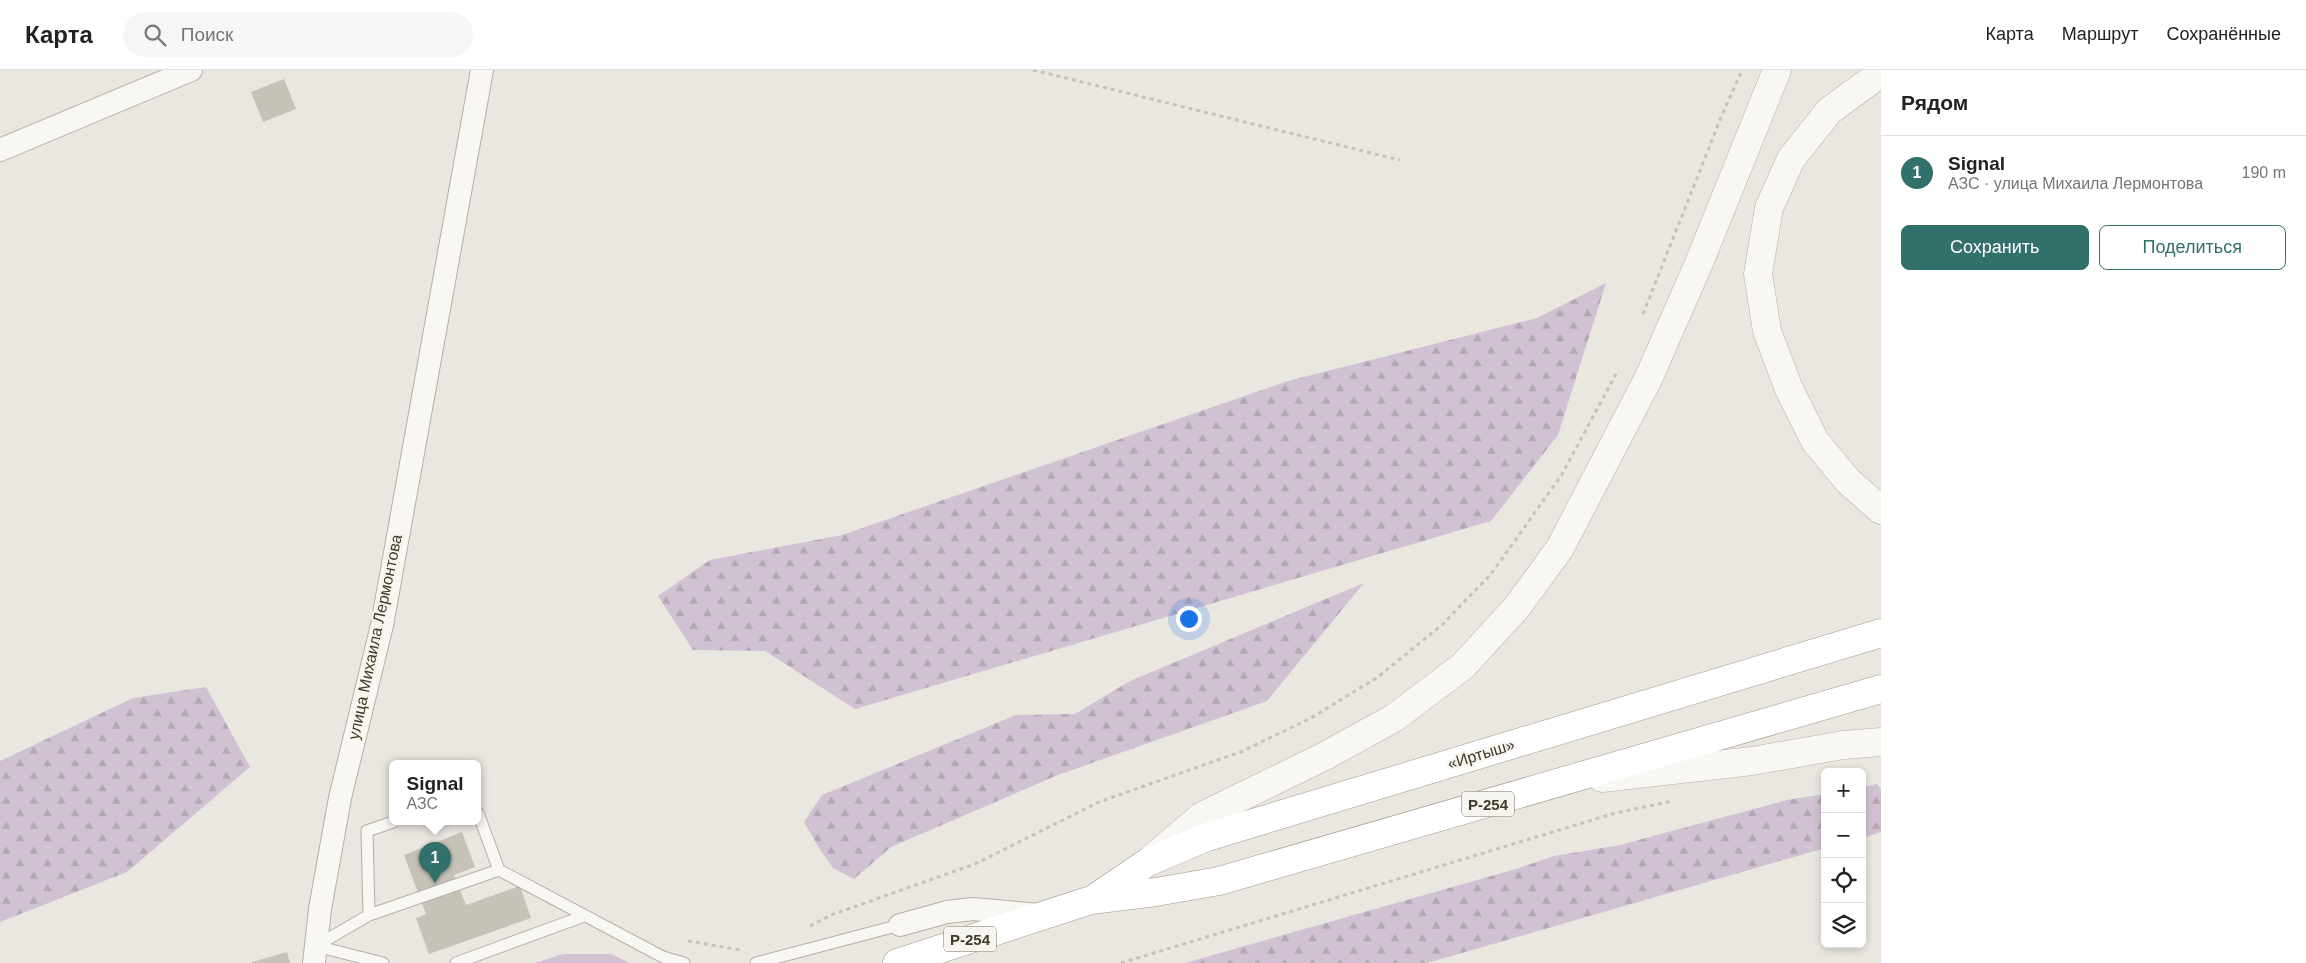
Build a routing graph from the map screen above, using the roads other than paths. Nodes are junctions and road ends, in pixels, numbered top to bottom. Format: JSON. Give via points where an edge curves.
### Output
{"nodes":[{"id":1,"x":191,"y":70,"type":"edge"},
{"id":2,"x":482,"y":70,"type":"edge"},
{"id":3,"x":1777,"y":70,"type":"edge"},
{"id":4,"x":1881,"y":73,"type":"edge"},
{"id":5,"x":0,"y":150,"type":"edge"},
{"id":6,"x":1881,"y":510,"type":"edge"},
{"id":7,"x":1881,"y":633,"type":"edge"},
{"id":8,"x":1881,"y":689,"type":"edge"},
{"id":9,"x":1881,"y":742,"type":"edge"},
{"id":10,"x":1568,"y":781,"type":"junction"},
{"id":11,"x":481,"y":821,"type":"edge"},
{"id":12,"x":389,"y":823,"type":"edge"},
{"id":13,"x":1148,"y":862,"type":"junction"},
{"id":14,"x":499,"y":870,"type":"junction"},
{"id":15,"x":1091,"y":900,"type":"junction"},
{"id":16,"x":369,"y":915,"type":"junction"},
{"id":17,"x":1042,"y":915,"type":"junction"},
{"id":18,"x":584,"y":916,"type":"junction"},
{"id":19,"x":900,"y":925,"type":"joint"},
{"id":20,"x":315,"y":955,"type":"edge"},
{"id":21,"x":383,"y":963,"type":"edge"},
{"id":22,"x":456,"y":963,"type":"edge"},
{"id":23,"x":684,"y":963,"type":"edge"},
{"id":24,"x":756,"y":963,"type":"edge"},
{"id":25,"x":897,"y":963,"type":"edge"}],
"edges":[{"from":1,"to":5,"type":"street"},
{"from":2,"to":20,"type":"street","name":"улица Михаила Лермонтова","via":[[382,625],[340,798]]},
{"from":3,"to":13,"type":"street","via":[[1649,377],[1560,548],[1517,607],[1463,666],[1394,718],[1202,816]]},
{"from":4,"to":6,"type":"street","via":[[1829,111],[1791,159],[1769,208],[1758,274],[1767,331],[1789,389],[1815,441],[1848,480]]},
{"from":7,"to":13,"type":"highway","name":"«Иртыш»","number":"Р-254","via":[[1207,837]]},
{"from":8,"to":10,"type":"highway","name":"«Иртыш»","number":"Р-254"},
{"from":9,"to":10,"type":"street","via":[[1843,745],[1752,761]]},
{"from":10,"to":15,"type":"highway","name":"«Иртыш»","number":"Р-254","via":[[1219,881]]},
{"from":11,"to":14,"type":"lane"},
{"from":12,"to":16,"type":"lane","via":[[367,831]]},
{"from":13,"to":15,"type":"highway","name":"«Иртыш»","number":"Р-254"},
{"from":14,"to":16,"type":"lane"},
{"from":14,"to":18,"type":"lane"},
{"from":15,"to":17,"type":"highway","name":"«Иртыш»","number":"Р-254"},
{"from":16,"to":20,"type":"lane"},
{"from":17,"to":19,"type":"street","via":[[973,909],[947,912]]},
{"from":17,"to":25,"type":"highway","name":"«Иртыш»","number":"Р-254"},
{"from":18,"to":22,"type":"lane"},
{"from":18,"to":23,"type":"lane","via":[[664,957]]},
{"from":19,"to":24,"type":"lane"},
{"from":20,"to":21,"type":"lane"}]}
